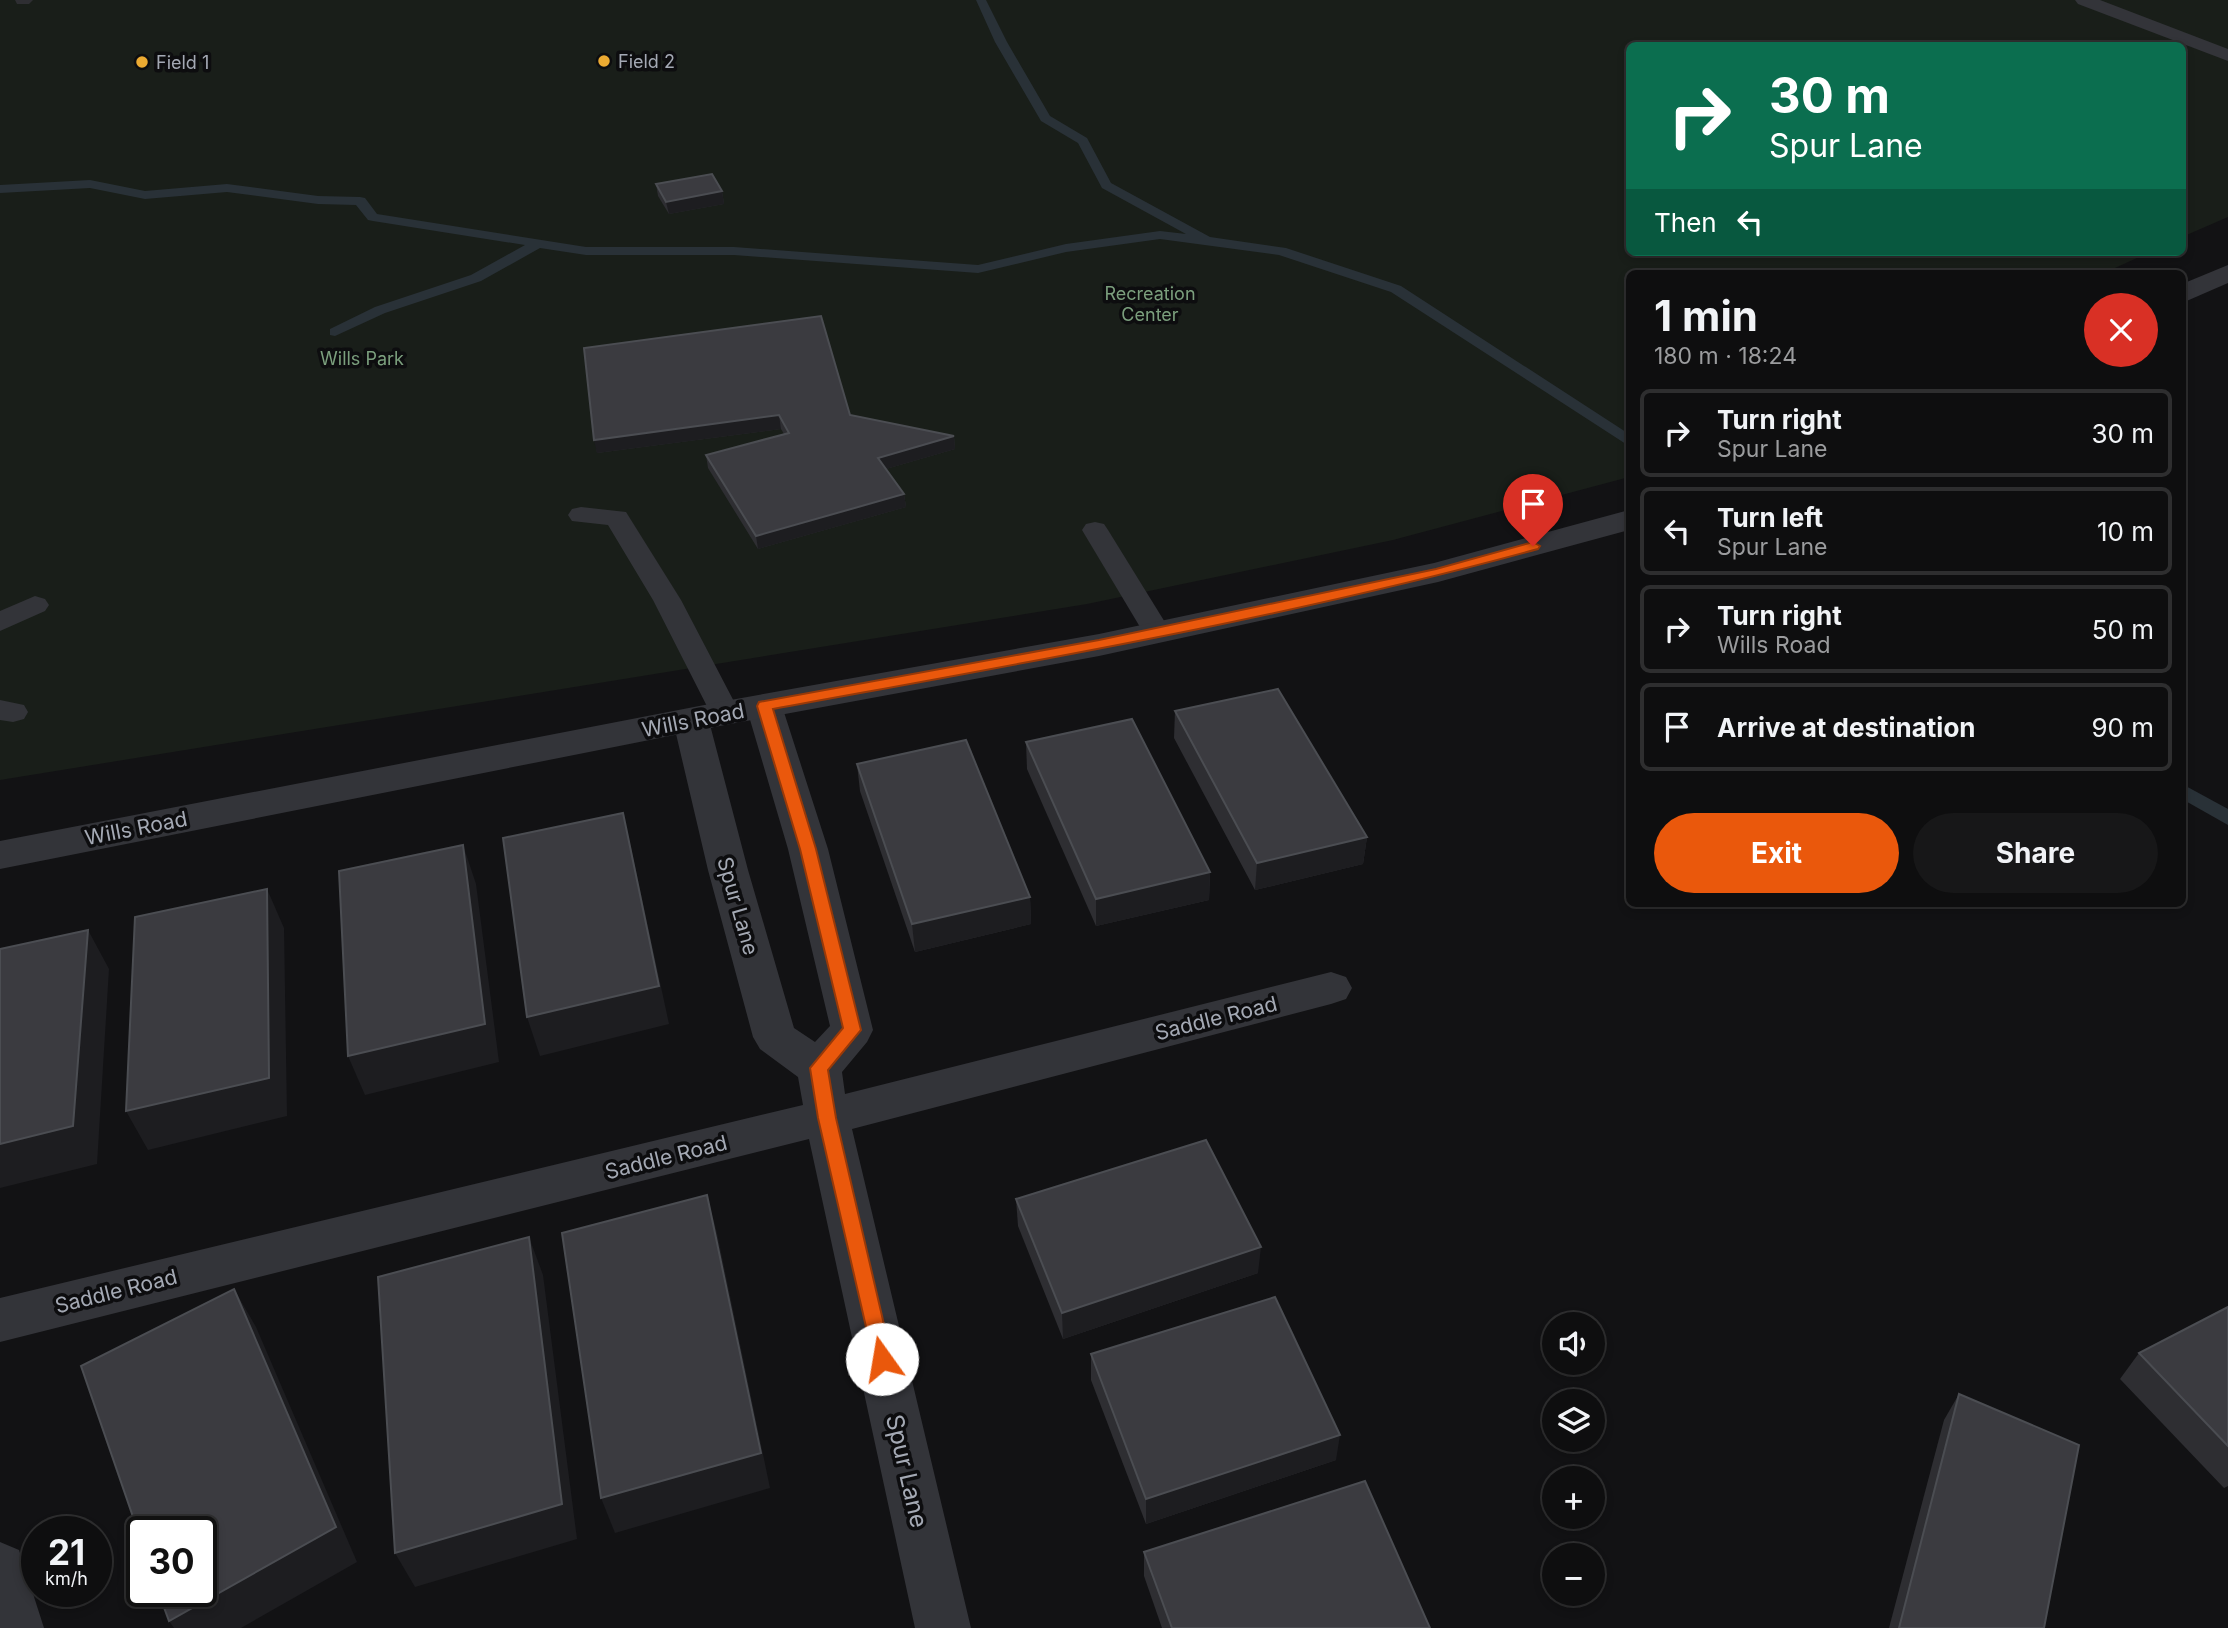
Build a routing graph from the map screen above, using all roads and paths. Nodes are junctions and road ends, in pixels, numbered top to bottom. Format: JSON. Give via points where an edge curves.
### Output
{"nodes":[{"id":1,"x":2084,"y":0,"type":"edge"},
{"id":2,"x":2228,"y":55,"type":"edge"},
{"id":3,"x":2228,"y":273,"type":"edge"},
{"id":4,"x":2186,"y":293,"type":"edge"},
{"id":5,"x":581,"y":515,"type":"dead end"},
{"id":6,"x":1626,"y":521,"type":"edge"},
{"id":7,"x":1095,"y":530,"type":"dead end"},
{"id":8,"x":35,"y":605,"type":"dead end"},
{"id":9,"x":0,"y":622,"type":"edge"},
{"id":10,"x":1157,"y":632,"type":"junction"},
{"id":11,"x":764,"y":706,"type":"junction"},
{"id":12,"x":708,"y":717,"type":"junction"},
{"id":13,"x":0,"y":855,"type":"edge"},
{"id":14,"x":1332,"y":988,"type":"dead end"},
{"id":15,"x":819,"y":1068,"type":"junction"},
{"id":16,"x":827,"y":1118,"type":"junction"},
{"id":17,"x":0,"y":1320,"type":"edge"},
{"id":18,"x":0,"y":1570,"type":"edge"},
{"id":19,"x":16,"y":1628,"type":"edge"},
{"id":20,"x":943,"y":1628,"type":"edge"}],
"edges":[{"from":1,"to":2,"type":"lane"},
{"from":3,"to":4,"type":"street"},
{"from":5,"to":12,"type":"lane","via":[[617,518],[667,600]]},
{"from":6,"to":10,"type":"street","name":"Wills Road","via":[[1437,572]]},
{"from":7,"to":10,"type":"lane"},
{"from":8,"to":9,"type":"lane"},
{"from":10,"to":11,"type":"street","name":"Wills Road"},
{"from":11,"to":12,"type":"street","name":"Wills Road"},
{"from":11,"to":15,"type":"street","via":[[808,849],[852,1030]]},
{"from":12,"to":13,"type":"street","name":"Wills Road"},
{"from":12,"to":15,"type":"street","name":"Spur Lane","via":[[721,844],[775,1037]]},
{"from":14,"to":16,"type":"street","name":"Saddle Road"},
{"from":15,"to":16,"type":"street","name":"Spur Lane"},
{"from":16,"to":17,"type":"street","name":"Saddle Road"},
{"from":16,"to":20,"type":"street","name":"Spur Lane"},
{"from":18,"to":19,"type":"street"}]}
